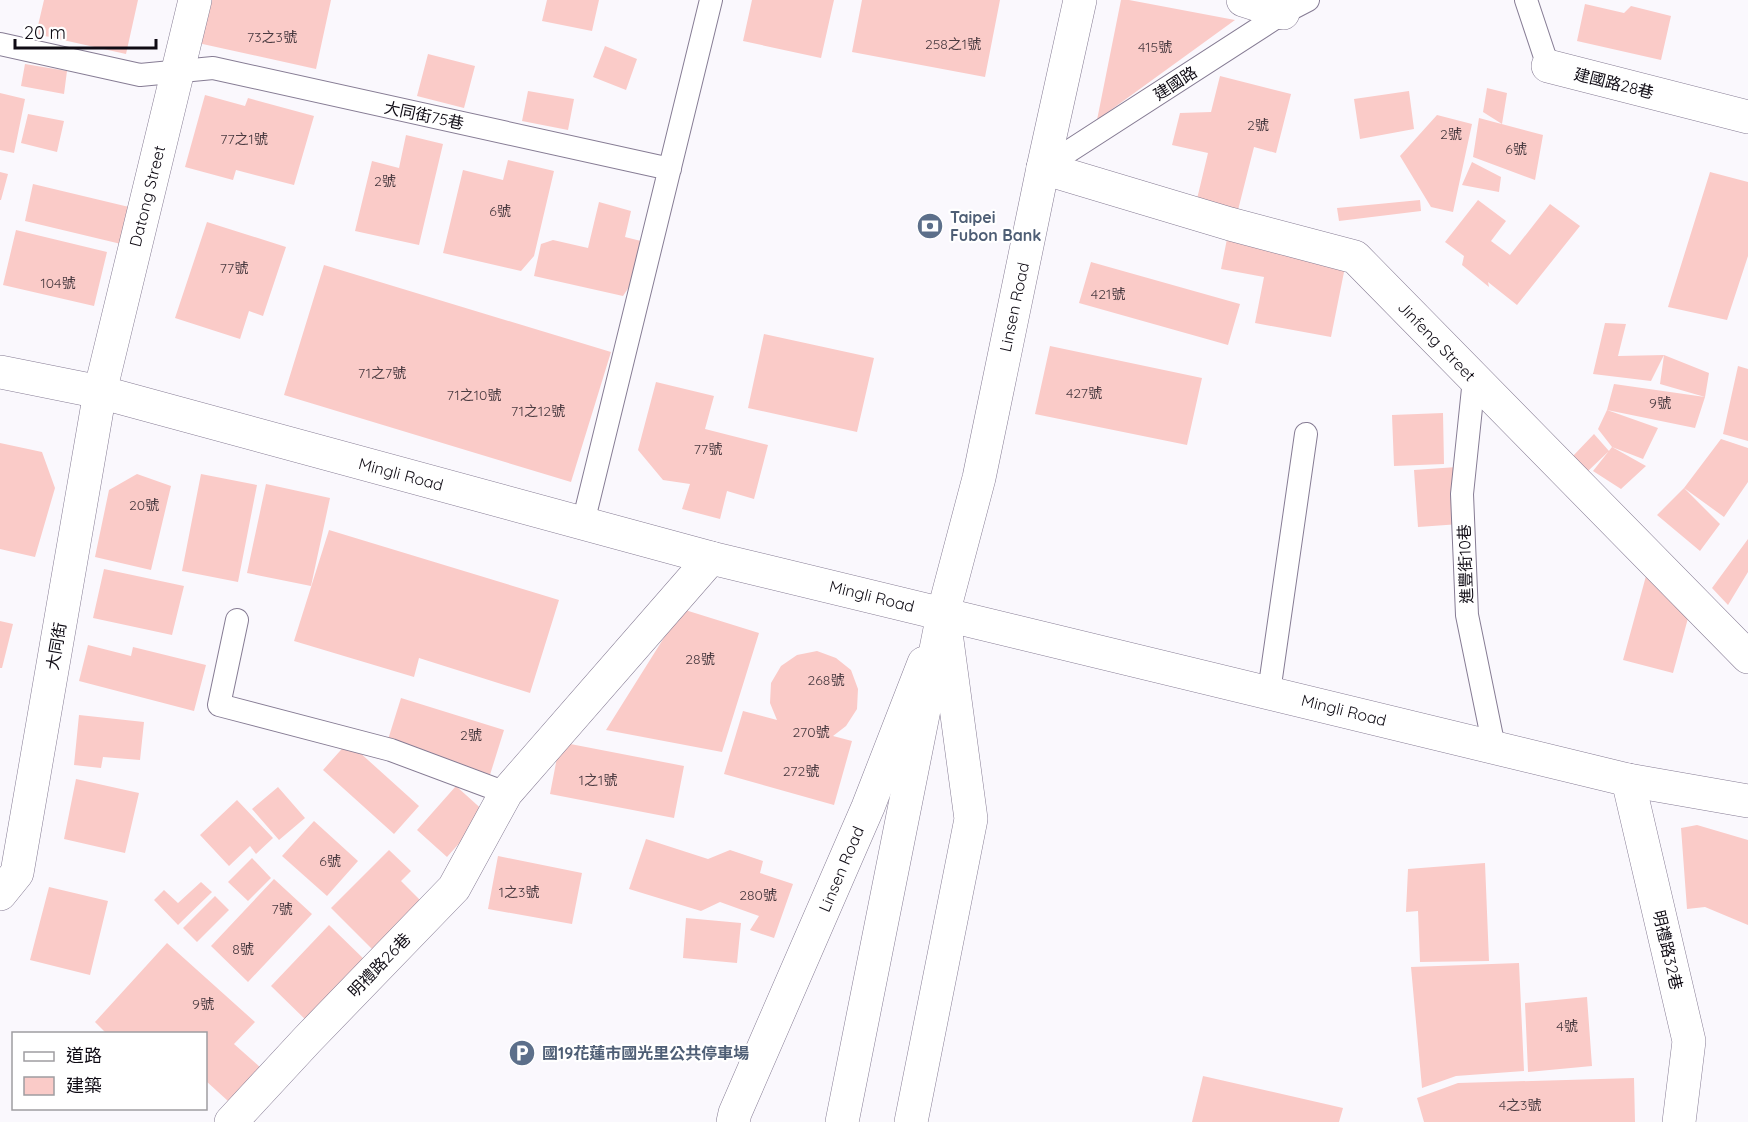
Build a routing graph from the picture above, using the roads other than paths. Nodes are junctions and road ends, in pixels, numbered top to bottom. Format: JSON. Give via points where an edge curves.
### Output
{"nodes":[{"id":1,"x":195,"y":0,"type":"edge"},
{"id":2,"x":711,"y":0,"type":"edge"},
{"id":3,"x":1080,"y":0,"type":"edge"},
{"id":4,"x":1243,"y":0,"type":"edge"},
{"id":5,"x":1526,"y":0,"type":"edge"},
{"id":6,"x":1295,"y":7,"type":"edge"},
{"id":7,"x":0,"y":44,"type":"edge"},
{"id":8,"x":1548,"y":66,"type":"joint"},
{"id":9,"x":177,"y":71,"type":"junction"},
{"id":10,"x":1748,"y":117,"type":"edge"},
{"id":11,"x":1042,"y":168,"type":"junction"},
{"id":12,"x":670,"y":169,"type":"junction"},
{"id":13,"x":0,"y":372,"type":"edge"},
{"id":14,"x":1474,"y":379,"type":"junction"},
{"id":15,"x":100,"y":393,"type":"junction"},
{"id":16,"x":1306,"y":434,"type":"dead end"},
{"id":17,"x":583,"y":523,"type":"junction"},
{"id":18,"x":711,"y":558,"type":"junction"},
{"id":19,"x":943,"y":614,"type":"junction"},
{"id":20,"x":237,"y":620,"type":"dead end"},
{"id":21,"x":1748,"y":657,"type":"edge"},
{"id":22,"x":1269,"y":692,"type":"junction"},
{"id":23,"x":1494,"y":747,"type":"junction"},
{"id":24,"x":1628,"y":780,"type":"junction"},
{"id":25,"x":506,"y":793,"type":"junction"},
{"id":26,"x":1748,"y":801,"type":"edge"},
{"id":27,"x":0,"y":894,"type":"edge"},
{"id":28,"x":231,"y":1122,"type":"edge"},
{"id":29,"x":733,"y":1122,"type":"edge"},
{"id":30,"x":842,"y":1122,"type":"edge"},
{"id":31,"x":911,"y":1122,"type":"edge"},
{"id":32,"x":1679,"y":1122,"type":"edge"}],
"edges":[{"from":1,"to":9,"type":"street","name":"Datong Street"},
{"from":2,"to":12,"type":"lane"},
{"from":3,"to":11,"type":"street","name":"Linsen Road"},
{"from":4,"to":6,"type":"street"},
{"from":5,"to":8,"type":"lane","name":"建國路28巷"},
{"from":6,"to":11,"type":"lane","name":"建國路"},
{"from":7,"to":9,"type":"lane","name":"大同街75巷","via":[[140,75]]},
{"from":8,"to":10,"type":"street","name":"建國路28巷"},
{"from":9,"to":12,"type":"lane","name":"大同街75巷","via":[[213,68]]},
{"from":9,"to":15,"type":"street","name":"Datong Street"},
{"from":11,"to":14,"type":"street","name":"Jinfeng Street","via":[[1355,257]]},
{"from":11,"to":19,"type":"street","name":"Linsen Road","via":[[979,478]]},
{"from":12,"to":17,"type":"lane"},
{"from":13,"to":15,"type":"street","name":"Mingli Road"},
{"from":14,"to":21,"type":"street","name":"Jinfeng Street"},
{"from":14,"to":23,"type":"lane","name":"進豐街10巷","via":[[1462,495],[1467,615]]},
{"from":15,"to":17,"type":"street","name":"Mingli Road"},
{"from":15,"to":27,"type":"street","name":"大同街","via":[[17,873]]},
{"from":16,"to":22,"type":"lane"},
{"from":17,"to":18,"type":"street","name":"Mingli Road"},
{"from":18,"to":19,"type":"street","name":"Mingli Road"},
{"from":18,"to":25,"type":"street","name":"明禮路26巷"},
{"from":19,"to":22,"type":"street","name":"Mingli Road"},
{"from":19,"to":29,"type":"street","name":"Linsen Road","via":[[868,807]]},
{"from":19,"to":30,"type":"street","name":"Linsen Road"},
{"from":19,"to":31,"type":"street","name":"Linsen Road","via":[[971,819]]},
{"from":20,"to":25,"type":"lane","via":[[219,705],[392,750]]},
{"from":22,"to":23,"type":"street","name":"Mingli Road"},
{"from":23,"to":24,"type":"street","name":"Mingli Road"},
{"from":24,"to":26,"type":"street","name":"Mingli Road"},
{"from":24,"to":32,"type":"street","name":"明禮路32巷","via":[[1689,1041]]},
{"from":25,"to":28,"type":"street","name":"明禮路26巷","via":[[453,888]]}]}
